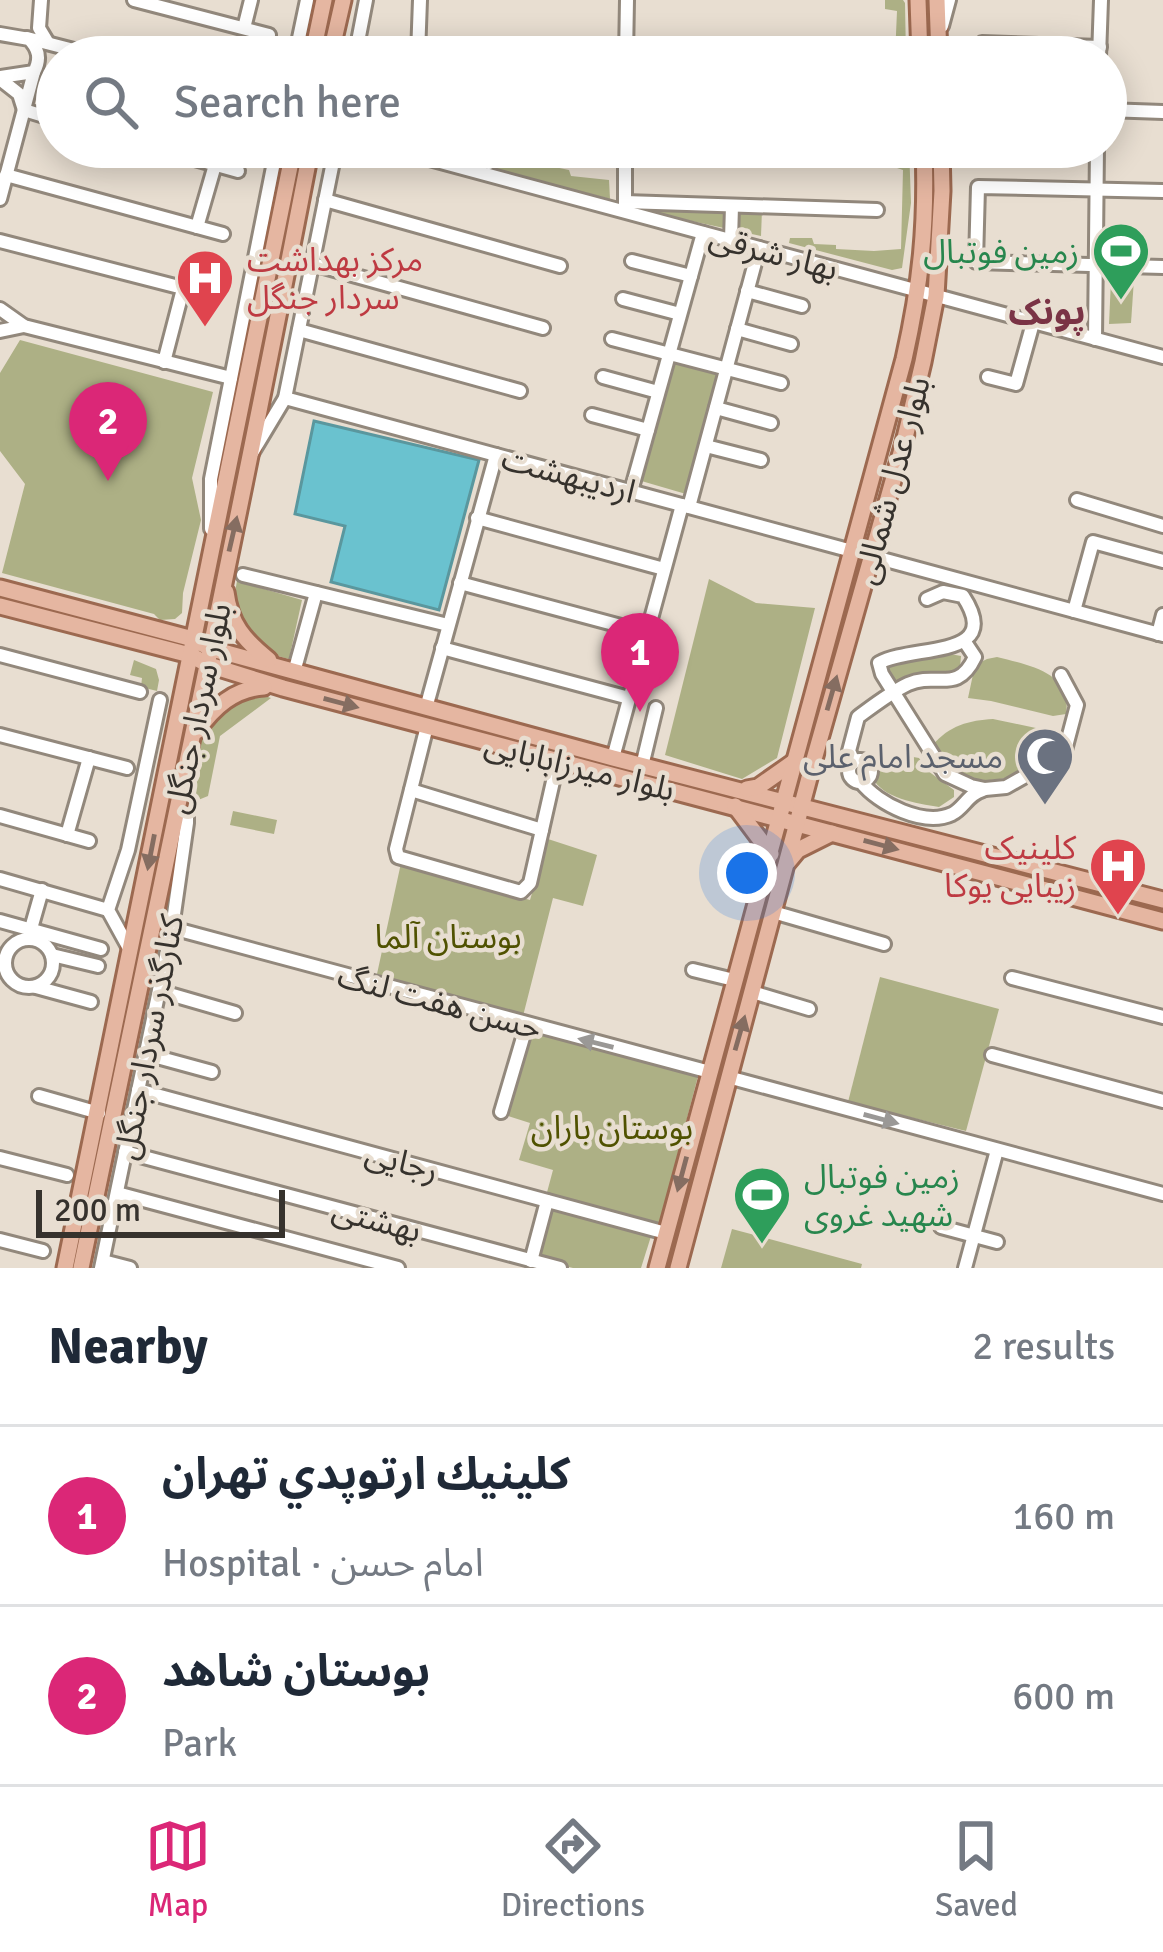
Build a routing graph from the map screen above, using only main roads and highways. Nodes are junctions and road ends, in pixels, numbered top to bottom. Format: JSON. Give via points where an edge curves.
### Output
{"nodes":[{"id":1,"x":324,"y":0,"type":"edge"},
{"id":2,"x":343,"y":0,"type":"edge"},
{"id":3,"x":918,"y":0,"type":"edge"},
{"id":4,"x":937,"y":0,"type":"edge"},
{"id":5,"x":316,"y":36,"type":"edge"},
{"id":6,"x":335,"y":36,"type":"edge"},
{"id":7,"x":919,"y":36,"type":"edge"},
{"id":8,"x":939,"y":36,"type":"edge"},
{"id":9,"x":290,"y":168,"type":"edge"},
{"id":10,"x":307,"y":168,"type":"edge"},
{"id":11,"x":924,"y":168,"type":"edge"},
{"id":12,"x":941,"y":168,"type":"edge"},
{"id":13,"x":927,"y":293,"type":"junction"},
{"id":14,"x":224,"y":577,"type":"junction"},
{"id":15,"x":0,"y":588,"type":"edge"},
{"id":16,"x":0,"y":606,"type":"edge"},
{"id":17,"x":192,"y":647,"type":"junction"},
{"id":18,"x":210,"y":657,"type":"junction"},
{"id":19,"x":276,"y":665,"type":"junction"},
{"id":20,"x":283,"y":688,"type":"junction"},
{"id":21,"x":195,"y":733,"type":"junction"},
{"id":22,"x":804,"y":762,"type":"junction"},
{"id":23,"x":738,"y":798,"type":"junction"},
{"id":24,"x":791,"y":812,"type":"junction"},
{"id":25,"x":834,"y":814,"type":"junction"},
{"id":26,"x":835,"y":832,"type":"junction"},
{"id":27,"x":771,"y":854,"type":"junction"},
{"id":28,"x":786,"y":865,"type":"junction"},
{"id":29,"x":1163,"y":901,"type":"edge"},
{"id":30,"x":1163,"y":921,"type":"edge"},
{"id":31,"x":65,"y":1268,"type":"edge"},
{"id":32,"x":81,"y":1268,"type":"edge"},
{"id":33,"x":657,"y":1268,"type":"edge"},
{"id":34,"x":678,"y":1268,"type":"edge"}],
"edges":[{"from":1,"to":5,"type":"main road"},
{"from":2,"to":6,"type":"main road"},
{"from":3,"to":7,"type":"main road"},
{"from":4,"to":8,"type":"main road"},
{"from":9,"to":17,"type":"main road","name":"بلوار سردار جنگل"},
{"from":14,"to":10,"type":"main road","name":"بلوار سردار جنگل","one_way":true},
{"from":11,"to":13,"type":"main road","name":"بلوار عدل شمالی"},
{"from":12,"to":13,"type":"main road","name":"بلوار عدل شمالی"},
{"from":13,"to":22,"type":"main road","name":"بلوار عدل شمالی","via":[[852,551]]},
{"from":22,"to":13,"type":"main road","name":"بلوار عدل شمالی","one_way":true,"via":[[909,422]]},
{"from":14,"to":18,"type":"main road","name":"بلوار سردار جنگل"},
{"from":14,"to":19,"type":"main road","via":[[238,630]]},
{"from":15,"to":17,"type":"main road","name":"بلوار میرزابابایی"},
{"from":16,"to":17,"type":"main road","name":"بلوار میرزابابایی"},
{"from":17,"to":18,"type":"main road","name":"بلوار میرزابابایی"},
{"from":17,"to":31,"type":"main road","name":"بلوار سردار جنگل","one_way":true},
{"from":18,"to":19,"type":"main road","name":"بلوار میرزابابایی"},
{"from":18,"to":20,"type":"main road","name":"بلوار میرزابابایی"},
{"from":18,"to":21,"type":"main road","name":"بلوار سردار جنگل"},
{"from":19,"to":23,"type":"main road","name":"بلوار میرزابابایی"},
{"from":20,"to":21,"type":"main road","via":[[236,693]]},
{"from":20,"to":23,"type":"main road","name":"بلوار میرزابابایی","one_way":true},
{"from":21,"to":32,"type":"main road","name":"بلوار سردار جنگل"},
{"from":22,"to":23,"type":"main road"},
{"from":22,"to":24,"type":"main road","name":"بلوار عدل شمالی"},
{"from":22,"to":25,"type":"main road"},
{"from":23,"to":24,"type":"main road","name":"بلوار میرزابابایی"},
{"from":23,"to":27,"type":"main road"},
{"from":24,"to":25,"type":"main road","name":"بلوار میرزابابایی"},
{"from":24,"to":26,"type":"main road","name":"بلوار میرزابابایی"},
{"from":24,"to":27,"type":"main road"},
{"from":24,"to":28,"type":"main road"},
{"from":25,"to":29,"type":"main road","name":"بلوار میرزابابایی"},
{"from":26,"to":28,"type":"main road"},
{"from":26,"to":30,"type":"main road","name":"بلوار میرزابابایی","one_way":true},
{"from":27,"to":33,"type":"main road","one_way":true},
{"from":34,"to":28,"type":"main road","one_way":true}]}
